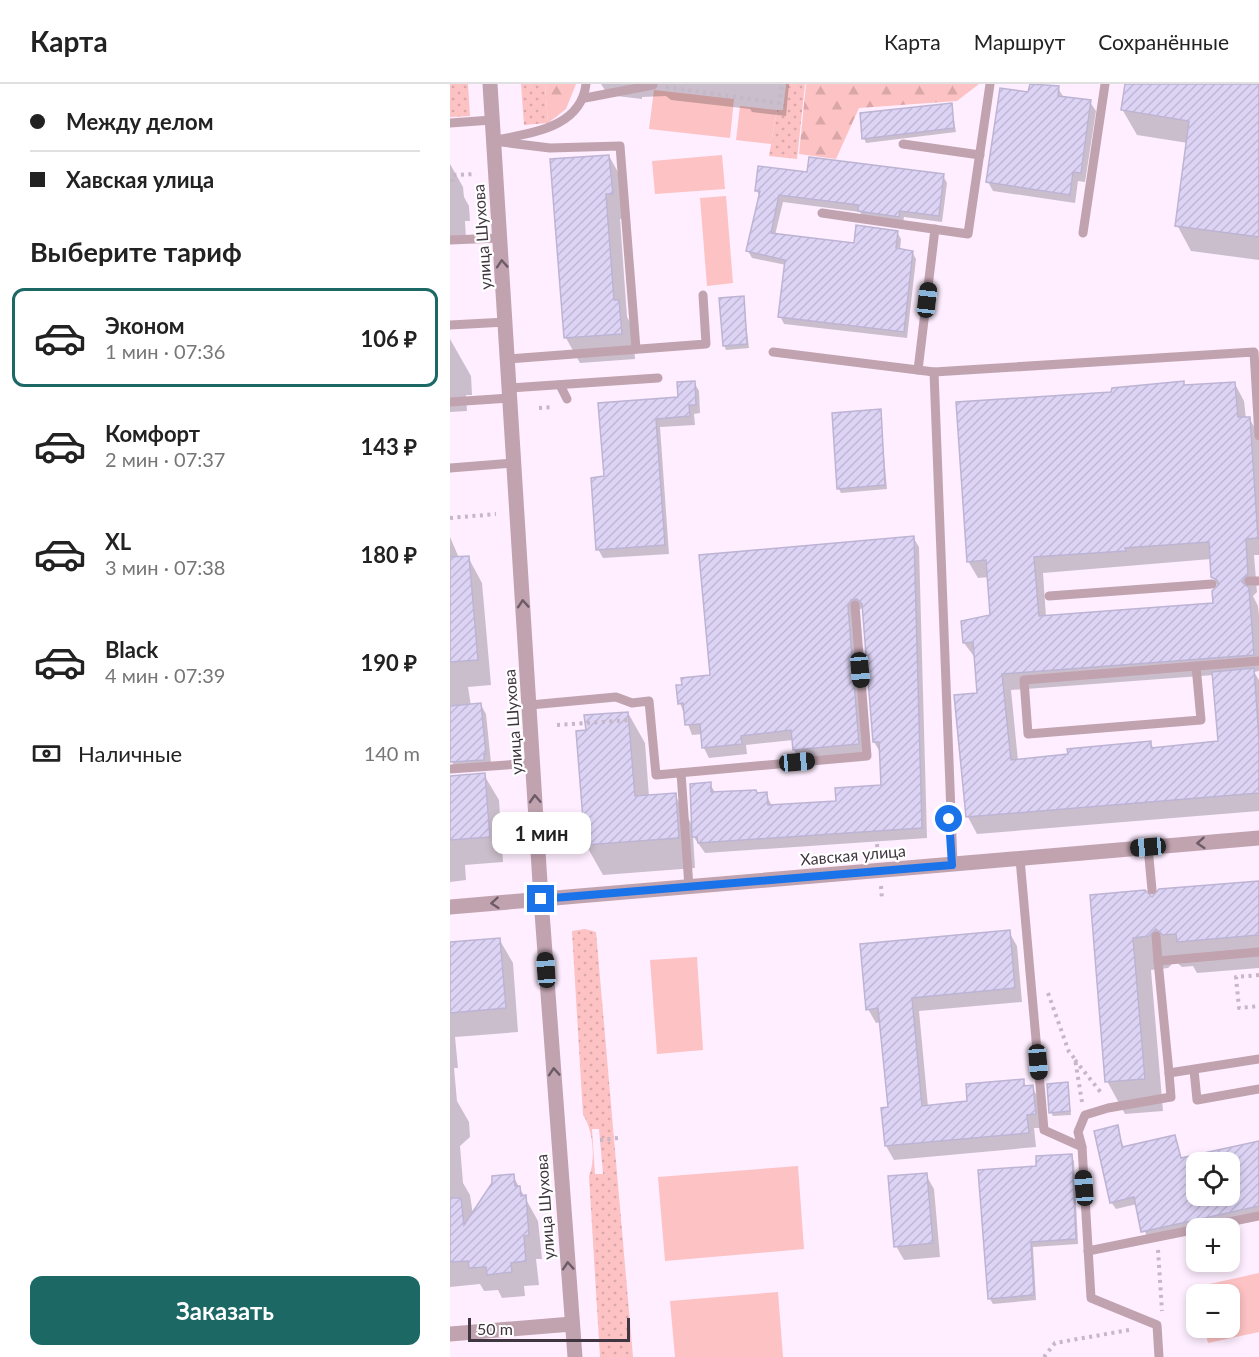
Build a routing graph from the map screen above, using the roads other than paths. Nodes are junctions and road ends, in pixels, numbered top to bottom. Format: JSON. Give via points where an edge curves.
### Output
{"nodes":[{"id":1,"x":490,"y":84,"type":"edge"},
{"id":2,"x":586,"y":84,"type":"edge"},
{"id":3,"x":990,"y":84,"type":"edge"},
{"id":4,"x":1105,"y":84,"type":"edge"},
{"id":5,"x":653,"y":85,"type":"edge"},
{"id":6,"x":585,"y":98,"type":"junction"},
{"id":7,"x":492,"y":120,"type":"junction"},
{"id":8,"x":450,"y":123,"type":"edge"},
{"id":9,"x":493,"y":141,"type":"junction"},
{"id":10,"x":903,"y":144,"type":"dead end"},
{"id":11,"x":980,"y":155,"type":"junction"},
{"id":12,"x":822,"y":213,"type":"dead end"},
{"id":13,"x":935,"y":229,"type":"junction"},
{"id":14,"x":1083,"y":233,"type":"dead end"},
{"id":15,"x":500,"y":238,"type":"junction"},
{"id":16,"x":450,"y":240,"type":"edge"},
{"id":17,"x":703,"y":295,"type":"dead end"},
{"id":18,"x":506,"y":322,"type":"junction"},
{"id":19,"x":450,"y":325,"type":"edge"},
{"id":20,"x":636,"y":350,"type":"junction"},
{"id":21,"x":773,"y":352,"type":"dead end"},
{"id":22,"x":508,"y":358,"type":"junction"},
{"id":23,"x":918,"y":370,"type":"junction"},
{"id":24,"x":934,"y":372,"type":"junction"},
{"id":25,"x":658,"y":378,"type":"dead end"},
{"id":26,"x":560,"y":385,"type":"junction"},
{"id":27,"x":510,"y":393,"type":"junction"},
{"id":28,"x":450,"y":402,"type":"edge"},
{"id":29,"x":564,"y":403,"type":"road end"},
{"id":30,"x":1259,"y":436,"type":"edge"},
{"id":31,"x":514,"y":464,"type":"junction"},
{"id":32,"x":450,"y":468,"type":"edge"},
{"id":33,"x":1212,"y":584,"type":"dead end"},
{"id":34,"x":1049,"y":596,"type":"dead end"},
{"id":35,"x":855,"y":605,"type":"dead end"},
{"id":36,"x":1259,"y":661,"type":"edge"},
{"id":37,"x":1196,"y":666,"type":"junction"},
{"id":38,"x":530,"y":705,"type":"junction"},
{"id":39,"x":533,"y":763,"type":"junction"},
{"id":40,"x":450,"y":770,"type":"edge"},
{"id":41,"x":681,"y":773,"type":"junction"},
{"id":42,"x":1259,"y":838,"type":"edge"},
{"id":43,"x":1148,"y":847,"type":"junction"},
{"id":44,"x":1020,"y":859,"type":"junction"},
{"id":45,"x":952,"y":865,"type":"junction"},
{"id":46,"x":689,"y":887,"type":"junction"},
{"id":47,"x":1152,"y":890,"type":"dead end"},
{"id":48,"x":541,"y":899,"type":"junction"},
{"id":49,"x":450,"y":907,"type":"edge"},
{"id":50,"x":1156,"y":936,"type":"dead end"},
{"id":51,"x":1259,"y":952,"type":"edge"},
{"id":52,"x":1158,"y":961,"type":"junction"},
{"id":53,"x":1259,"y":1059,"type":"edge"},
{"id":54,"x":1194,"y":1070,"type":"junction"},
{"id":55,"x":1170,"y":1073,"type":"junction"},
{"id":56,"x":1259,"y":1089,"type":"edge"},
{"id":57,"x":1082,"y":1147,"type":"junction"},
{"id":58,"x":1259,"y":1216,"type":"edge"},
{"id":59,"x":1240,"y":1220,"type":"edge"},
{"id":60,"x":1186,"y":1231,"type":"edge"},
{"id":61,"x":1088,"y":1251,"type":"junction"},
{"id":62,"x":572,"y":1324,"type":"junction"},
{"id":63,"x":450,"y":1334,"type":"edge"},
{"id":64,"x":575,"y":1357,"type":"edge"},
{"id":65,"x":1159,"y":1357,"type":"edge"}],
"edges":[{"from":1,"to":7,"type":"street","name":"улица Шухова"},
{"from":2,"to":6,"type":"lane"},
{"from":3,"to":11,"type":"lane"},
{"from":4,"to":14,"type":"lane"},
{"from":5,"to":6,"type":"lane"},
{"from":6,"to":9,"type":"lane","via":[[549,130]]},
{"from":7,"to":8,"type":"lane"},
{"from":7,"to":9,"type":"street","name":"улица Шухова"},
{"from":9,"to":15,"type":"street","name":"улица Шухова"},
{"from":9,"to":20,"type":"lane","via":[[550,148],[620,146]]},
{"from":10,"to":11,"type":"lane"},
{"from":11,"to":13,"type":"lane","via":[[968,234]]},
{"from":12,"to":13,"type":"lane"},
{"from":13,"to":23,"type":"lane"},
{"from":15,"to":16,"type":"lane"},
{"from":18,"to":15,"type":"street","name":"улица Шухова","one_way":true},
{"from":17,"to":20,"type":"lane","via":[[706,344]]},
{"from":18,"to":19,"type":"lane"},
{"from":18,"to":22,"type":"street","name":"улица Шухова"},
{"from":20,"to":22,"type":"lane"},
{"from":21,"to":23,"type":"lane"},
{"from":22,"to":27,"type":"street","name":"улица Шухова"},
{"from":23,"to":24,"type":"lane"},
{"from":24,"to":30,"type":"lane","via":[[1254,352]]},
{"from":24,"to":45,"type":"lane"},
{"from":25,"to":26,"type":"lane"},
{"from":26,"to":27,"type":"lane"},
{"from":26,"to":29,"type":"lane"},
{"from":27,"to":28,"type":"lane"},
{"from":27,"to":31,"type":"street","name":"улица Шухова"},
{"from":31,"to":32,"type":"lane"},
{"from":38,"to":31,"type":"street","name":"улица Шухова","one_way":true},
{"from":33,"to":34,"type":"lane"},
{"from":35,"to":41,"type":"lane","via":[[867,756]]},
{"from":36,"to":37,"type":"lane"},
{"from":37,"to":37,"type":"lane","via":[[1024,680],[1028,734],[1201,720]]},
{"from":38,"to":39,"type":"street","name":"улица Шухова"},
{"from":38,"to":41,"type":"lane","via":[[616,697],[632,703],[649,702],[656,775]]},
{"from":39,"to":40,"type":"lane"},
{"from":48,"to":39,"type":"street","name":"улица Шухова","one_way":true},
{"from":41,"to":46,"type":"lane"},
{"from":42,"to":43,"type":"street","name":"Хавская улица","one_way":true},
{"from":43,"to":44,"type":"street","name":"Хавская улица"},
{"from":43,"to":47,"type":"lane"},
{"from":44,"to":45,"type":"street","name":"Хавская улица"},
{"from":44,"to":57,"type":"lane","via":[[1044,1130]]},
{"from":45,"to":46,"type":"street","name":"Хавская улица"},
{"from":46,"to":48,"type":"street","name":"Хавская улица"},
{"from":48,"to":49,"type":"street","name":"Хавская улица","one_way":true},
{"from":62,"to":48,"type":"street","name":"улица Шухова","one_way":true},
{"from":50,"to":52,"type":"lane"},
{"from":51,"to":52,"type":"lane"},
{"from":52,"to":55,"type":"lane"},
{"from":53,"to":54,"type":"lane"},
{"from":54,"to":55,"type":"lane"},
{"from":54,"to":56,"type":"lane","via":[[1197,1100]]},
{"from":55,"to":57,"type":"lane","via":[[1171,1097],[1085,1115],[1078,1132]]},
{"from":57,"to":61,"type":"lane"},
{"from":58,"to":59,"type":"lane"},
{"from":60,"to":61,"type":"lane"},
{"from":61,"to":65,"type":"lane","via":[[1090,1298],[1157,1325]]},
{"from":62,"to":63,"type":"street"},
{"from":62,"to":64,"type":"street","name":"улица Шухова"}]}
